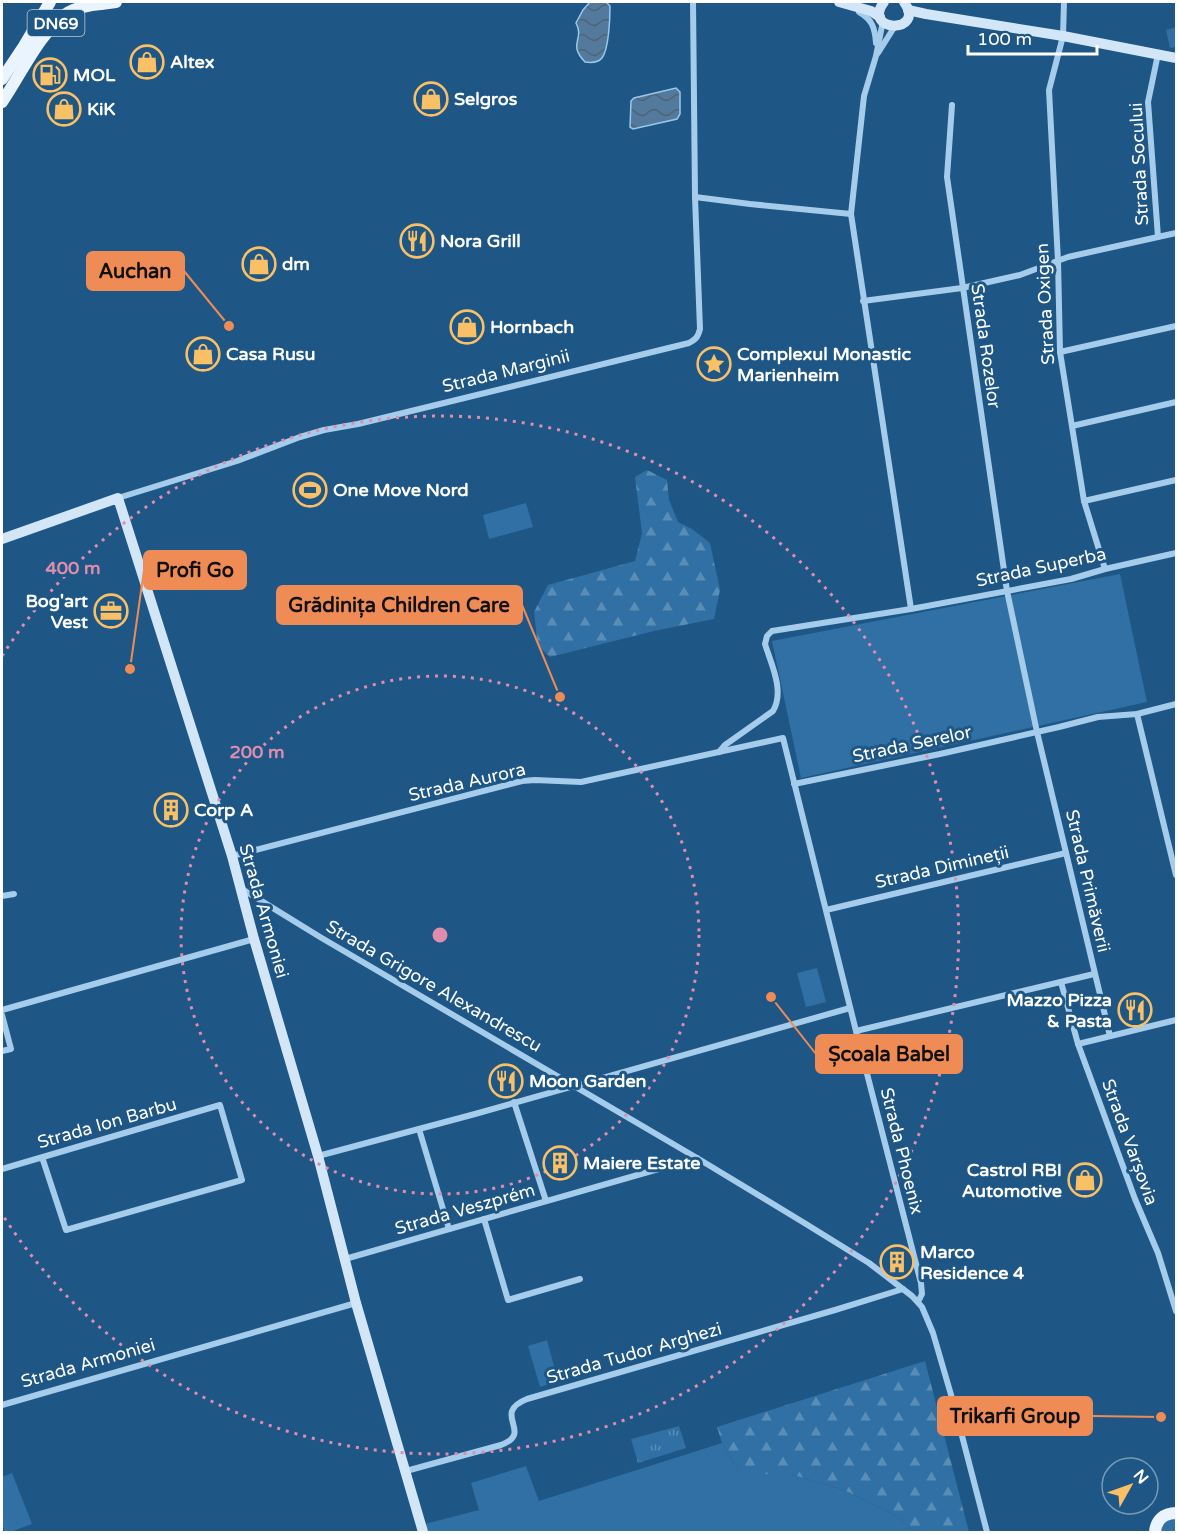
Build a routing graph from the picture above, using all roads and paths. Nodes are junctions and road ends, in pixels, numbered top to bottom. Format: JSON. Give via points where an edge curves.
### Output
{"nodes":[{"id":1,"x":50,"y":2,"type":"edge"},
{"id":2,"x":116,"y":2,"type":"edge"},
{"id":3,"x":693,"y":2,"type":"edge"},
{"id":4,"x":842,"y":2,"type":"edge"},
{"id":5,"x":883,"y":2,"type":"edge"},
{"id":6,"x":1064,"y":2,"type":"edge"},
{"id":7,"x":96,"y":3,"type":"edge"},
{"id":8,"x":906,"y":10,"type":"edge"},
{"id":9,"x":882,"y":19,"type":"junction"},
{"id":10,"x":895,"y":26,"type":"junction"},
{"id":11,"x":1063,"y":36,"type":"junction"},
{"id":12,"x":1158,"y":54,"type":"junction"},
{"id":13,"x":876,"y":56,"type":"junction"},
{"id":14,"x":1176,"y":58,"type":"edge"},
{"id":15,"x":2,"y":79,"type":"edge"},
{"id":16,"x":2,"y":102,"type":"edge"},
{"id":17,"x":952,"y":105,"type":"dead end"},
{"id":18,"x":695,"y":197,"type":"junction"},
{"id":19,"x":851,"y":214,"type":"junction"},
{"id":20,"x":1176,"y":233,"type":"edge"},
{"id":21,"x":1158,"y":237,"type":"junction"},
{"id":22,"x":1058,"y":261,"type":"junction"},
{"id":23,"x":962,"y":288,"type":"junction"},
{"id":24,"x":863,"y":301,"type":"junction"},
{"id":25,"x":1176,"y":326,"type":"edge"},
{"id":26,"x":1060,"y":352,"type":"junction"},
{"id":27,"x":1176,"y":402,"type":"edge"},
{"id":28,"x":1072,"y":426,"type":"junction"},
{"id":29,"x":1176,"y":480,"type":"edge"},
{"id":30,"x":118,"y":498,"type":"junction"},
{"id":31,"x":1084,"y":501,"type":"junction"},
{"id":32,"x":2,"y":539,"type":"edge"},
{"id":33,"x":1176,"y":553,"type":"edge"},
{"id":34,"x":1105,"y":569,"type":"junction"},
{"id":35,"x":1008,"y":591,"type":"junction"},
{"id":36,"x":911,"y":609,"type":"junction"},
{"id":37,"x":1176,"y":705,"type":"edge"},
{"id":38,"x":1137,"y":714,"type":"junction"},
{"id":39,"x":1037,"y":732,"type":"junction"},
{"id":40,"x":783,"y":738,"type":"joint"},
{"id":41,"x":719,"y":752,"type":"junction"},
{"id":42,"x":794,"y":784,"type":"junction"},
{"id":43,"x":1066,"y":853,"type":"junction"},
{"id":44,"x":232,"y":856,"type":"junction"},
{"id":45,"x":1176,"y":875,"type":"edge"},
{"id":46,"x":239,"y":888,"type":"junction"},
{"id":47,"x":14,"y":894,"type":"dead end"},
{"id":48,"x":2,"y":896,"type":"edge"},
{"id":49,"x":826,"y":910,"type":"junction"},
{"id":50,"x":254,"y":939,"type":"junction"},
{"id":51,"x":1094,"y":974,"type":"junction"},
{"id":52,"x":1061,"y":982,"type":"junction"},
{"id":53,"x":850,"y":1008,"type":"junction"},
{"id":54,"x":2,"y":1013,"type":"edge"},
{"id":55,"x":1176,"y":1020,"type":"edge"},
{"id":56,"x":856,"y":1031,"type":"junction"},
{"id":57,"x":1110,"y":1036,"type":"junction"},
{"id":58,"x":1078,"y":1044,"type":"junction"},
{"id":59,"x":2,"y":1051,"type":"edge"},
{"id":60,"x":573,"y":1085,"type":"junction"},
{"id":61,"x":514,"y":1102,"type":"junction"},
{"id":62,"x":419,"y":1129,"type":"junction"},
{"id":63,"x":318,"y":1156,"type":"junction"},
{"id":64,"x":42,"y":1157,"type":"junction"},
{"id":65,"x":697,"y":1158,"type":"junction"},
{"id":66,"x":2,"y":1169,"type":"edge"},
{"id":67,"x":546,"y":1201,"type":"junction"},
{"id":68,"x":484,"y":1219,"type":"junction"},
{"id":69,"x":449,"y":1229,"type":"junction"},
{"id":70,"x":345,"y":1259,"type":"junction"},
{"id":71,"x":580,"y":1279,"type":"dead end"},
{"id":72,"x":903,"y":1290,"type":"junction"},
{"id":73,"x":918,"y":1302,"type":"junction"},
{"id":74,"x":356,"y":1303,"type":"junction"},
{"id":75,"x":1176,"y":1311,"type":"edge"},
{"id":76,"x":2,"y":1405,"type":"edge"},
{"id":77,"x":406,"y":1471,"type":"junction"},
{"id":78,"x":1176,"y":1514,"type":"edge"},
{"id":79,"x":1156,"y":1527,"type":"edge"},
{"id":80,"x":423,"y":1533,"type":"edge"},
{"id":81,"x":987,"y":1533,"type":"edge"},
{"id":82,"x":1143,"y":1533,"type":"edge"}],
"edges":[{"from":1,"to":15,"type":"main road","number":"DN69"},
{"from":2,"to":7,"type":"main road","number":"DN69"},
{"from":3,"to":18,"type":"street","name":"Strada Marginii"},
{"from":4,"to":5,"type":"street"},
{"from":4,"to":9,"type":"street","via":[[871,11]]},
{"from":4,"to":13,"type":"street","via":[[869,18],[876,32]]},
{"from":5,"to":9,"type":"street"},
{"from":6,"to":11,"type":"street","name":"Strada Oxigen"},
{"from":7,"to":16,"type":"main road","number":"DN69","via":[[75,9],[46,32]]},
{"from":8,"to":10,"type":"street","via":[[901,25]]},
{"from":8,"to":11,"type":"street"},
{"from":9,"to":10,"type":"street"},
{"from":9,"to":13,"type":"street"},
{"from":10,"to":13,"type":"street"},
{"from":11,"to":12,"type":"street"},
{"from":11,"to":22,"type":"street","name":"Strada Oxigen","via":[[1049,90]]},
{"from":12,"to":14,"type":"street"},
{"from":12,"to":21,"type":"street","name":"Strada Socului","via":[[1148,102]]},
{"from":13,"to":19,"type":"street","via":[[864,96]]},
{"from":17,"to":23,"type":"street","name":"Strada Rozelor","via":[[947,177]]},
{"from":18,"to":19,"type":"street"},
{"from":18,"to":30,"type":"street","name":"Strada Marginii","via":[[699,335],[689,343],[324,430]]},
{"from":19,"to":24,"type":"street"},
{"from":20,"to":21,"type":"street"},
{"from":21,"to":22,"type":"street"},
{"from":22,"to":23,"type":"street","via":[[1020,275]]},
{"from":22,"to":26,"type":"street","name":"Strada Oxigen"},
{"from":23,"to":24,"type":"street"},
{"from":23,"to":35,"type":"street","name":"Strada Rozelor"},
{"from":24,"to":36,"type":"street"},
{"from":25,"to":26,"type":"street"},
{"from":26,"to":28,"type":"street","name":"Strada Oxigen"},
{"from":27,"to":28,"type":"street"},
{"from":28,"to":31,"type":"street","name":"Strada Oxigen"},
{"from":29,"to":31,"type":"street"},
{"from":30,"to":32,"type":"street","name":"Strada Marginii"},
{"from":30,"to":44,"type":"street","name":"Strada Armoniei"},
{"from":31,"to":34,"type":"street","name":"Strada Oxigen"},
{"from":33,"to":34,"type":"street","name":"Strada Superba"},
{"from":34,"to":35,"type":"street","name":"Strada Superba"},
{"from":35,"to":36,"type":"street","name":"Strada Superba"},
{"from":35,"to":39,"type":"street","name":"Strada Rozelor"},
{"from":36,"to":41,"type":"street","name":"Strada Superba","via":[[769,633],[765,644],[778,688],[776,706]]},
{"from":37,"to":38,"type":"street","name":"Strada Serelor"},
{"from":38,"to":39,"type":"street","name":"Strada Serelor","via":[[1098,717]]},
{"from":38,"to":45,"type":"street"},
{"from":39,"to":42,"type":"street","name":"Strada Serelor"},
{"from":39,"to":43,"type":"street","name":"Strada Primăverii"},
{"from":40,"to":41,"type":"street","name":"Strada Aurora"},
{"from":40,"to":42,"type":"street","name":"Strada Phoenix"},
{"from":41,"to":44,"type":"street","name":"Strada Aurora","via":[[581,782],[522,782]]},
{"from":42,"to":49,"type":"street","name":"Strada Phoenix"},
{"from":43,"to":49,"type":"street","name":"Strada Dimineții"},
{"from":43,"to":51,"type":"street","name":"Strada Primăverii"},
{"from":44,"to":46,"type":"street","name":"Strada Armoniei"},
{"from":46,"to":50,"type":"street","name":"Strada Armoniei"},
{"from":46,"to":60,"type":"street","name":"Strada Grigore Alexandrescu"},
{"from":47,"to":48,"type":"street"},
{"from":49,"to":53,"type":"street","name":"Strada Phoenix"},
{"from":50,"to":54,"type":"street"},
{"from":50,"to":63,"type":"street","name":"Strada Armoniei"},
{"from":51,"to":52,"type":"street"},
{"from":51,"to":57,"type":"street","name":"Strada Primăverii"},
{"from":52,"to":56,"type":"street"},
{"from":52,"to":58,"type":"street","name":"Strada Varșovia"},
{"from":53,"to":56,"type":"street","name":"Strada Phoenix"},
{"from":53,"to":60,"type":"street"},
{"from":54,"to":59,"type":"street","via":[[11,1048]]},
{"from":55,"to":57,"type":"street"},
{"from":56,"to":73,"type":"street","name":"Strada Phoenix","via":[[921,1283]]},
{"from":57,"to":58,"type":"street"},
{"from":58,"to":75,"type":"street","name":"Strada Varșovia","via":[[1158,1253]]},
{"from":60,"to":61,"type":"street"},
{"from":60,"to":65,"type":"street","name":"Strada Grigore Alexandrescu"},
{"from":61,"to":62,"type":"street"},
{"from":61,"to":67,"type":"street"},
{"from":62,"to":63,"type":"street"},
{"from":62,"to":69,"type":"street"},
{"from":63,"to":70,"type":"street","name":"Strada Armoniei"},
{"from":64,"to":64,"type":"street","name":"Strada Ion Barbu","via":[[66,1230],[242,1180],[220,1105]]},
{"from":64,"to":66,"type":"street","name":"Strada Ion Barbu"},
{"from":65,"to":67,"type":"street","name":"Strada Veszprém"},
{"from":65,"to":72,"type":"street","name":"Strada Grigore Alexandrescu","via":[[869,1263]]},
{"from":67,"to":68,"type":"street","name":"Strada Veszprém"},
{"from":68,"to":69,"type":"street","name":"Strada Veszprém"},
{"from":68,"to":71,"type":"street","via":[[508,1300]]},
{"from":69,"to":70,"type":"street","name":"Strada Veszprém"},
{"from":70,"to":74,"type":"street","name":"Strada Armoniei"},
{"from":72,"to":73,"type":"street","name":"Strada Grigore Alexandrescu"},
{"from":72,"to":77,"type":"street","name":"Strada Tudor Arghezi","via":[[527,1399],[511,1411],[514,1436],[505,1444]]},
{"from":73,"to":81,"type":"street","name":"Strada Phoenix","via":[[933,1333]]},
{"from":74,"to":76,"type":"street","name":"Strada Armoniei"},
{"from":74,"to":77,"type":"street","name":"Strada Armoniei"},
{"from":77,"to":80,"type":"street","name":"Strada Armoniei"},
{"from":78,"to":79,"type":"main road","via":[[1162,1517]]},
{"from":79,"to":82,"type":"main road"}]}
